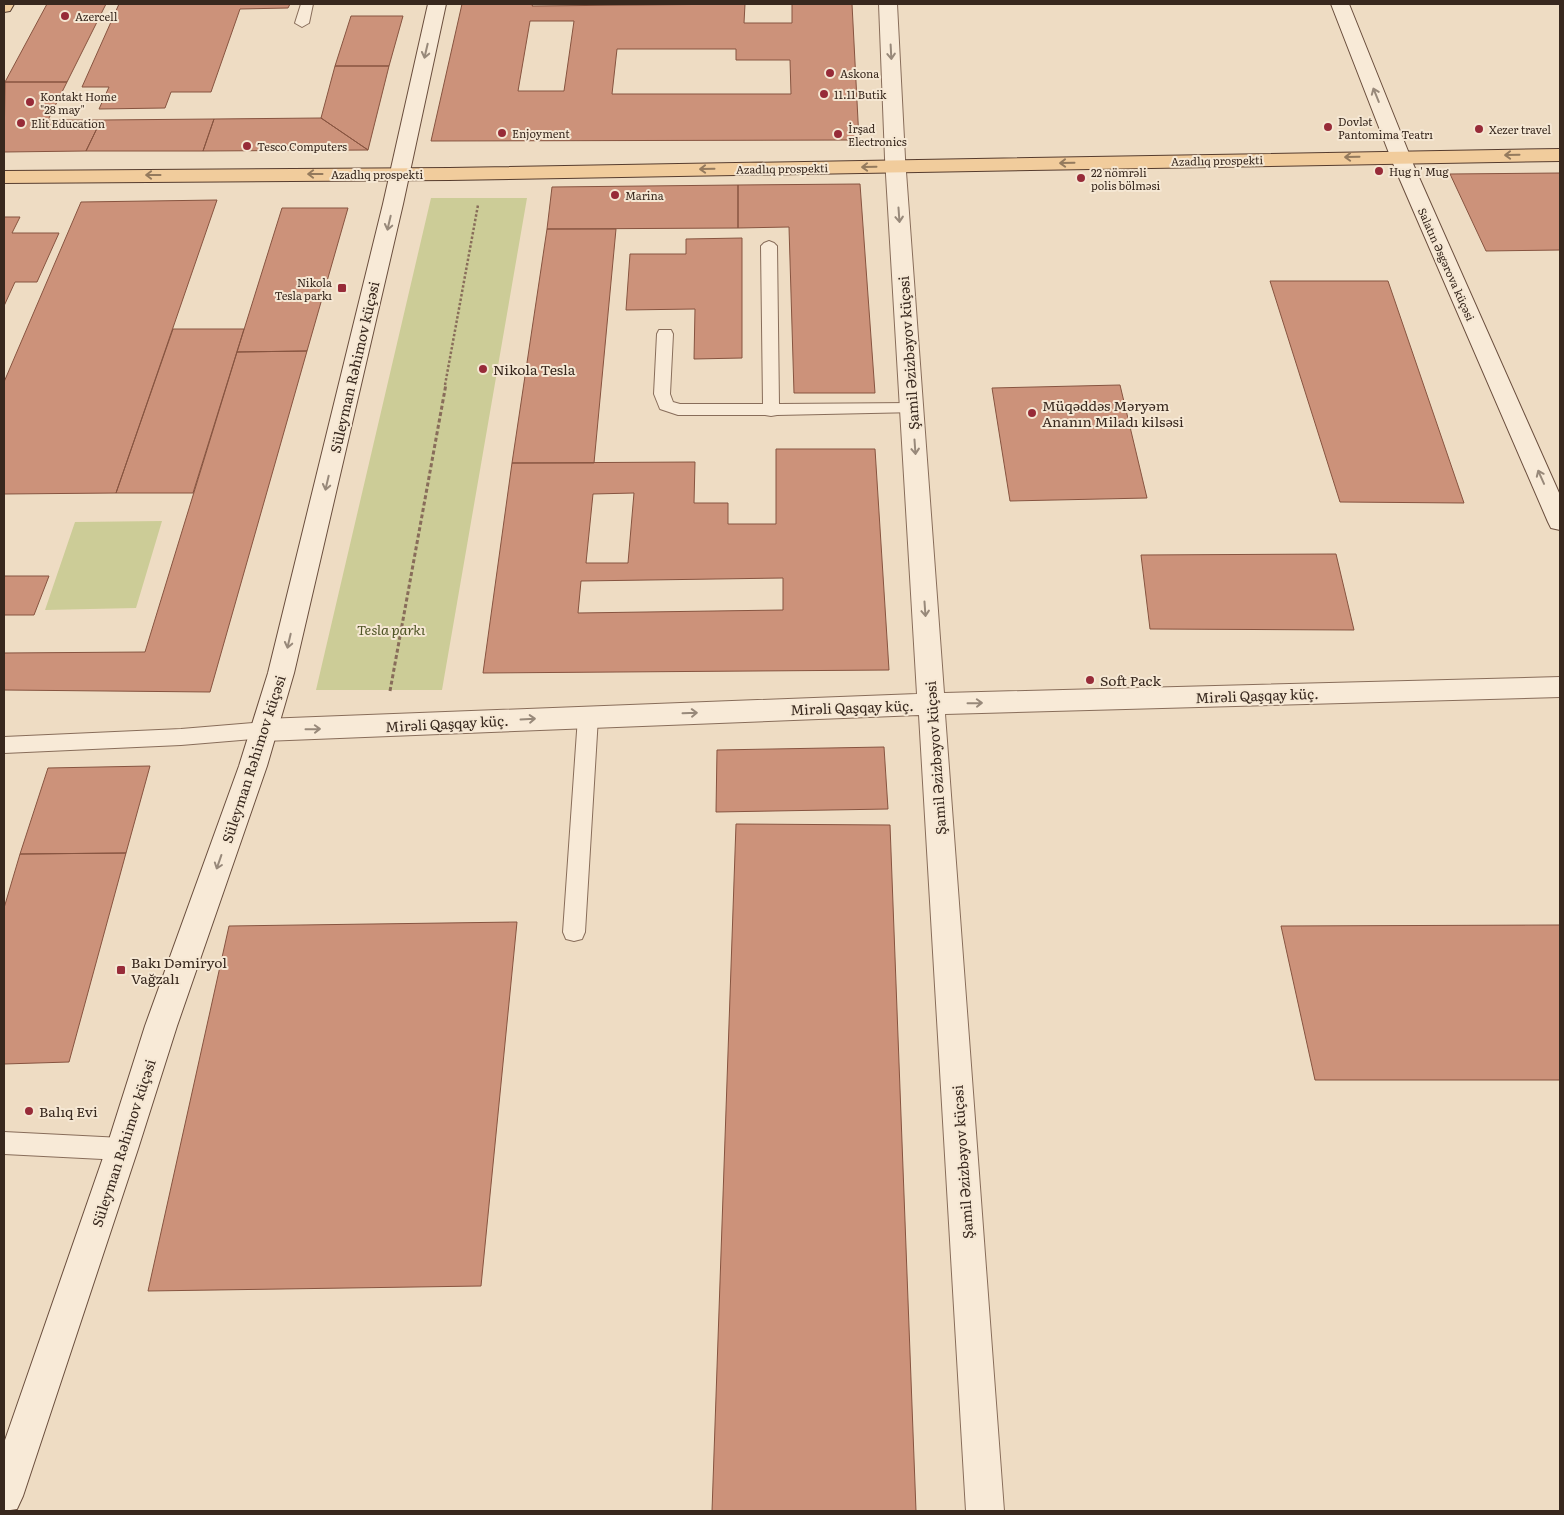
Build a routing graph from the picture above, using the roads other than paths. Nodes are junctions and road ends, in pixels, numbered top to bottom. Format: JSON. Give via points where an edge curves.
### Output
{"nodes":[{"id":1,"x":307,"y":4,"type":"edge"},
{"id":2,"x":437,"y":4,"type":"edge"},
{"id":3,"x":888,"y":4,"type":"edge"},
{"id":4,"x":1340,"y":4,"type":"edge"},
{"id":5,"x":302,"y":23,"type":"dead end"},
{"id":6,"x":1560,"y":154,"type":"edge"},
{"id":7,"x":1400,"y":156,"type":"junction"},
{"id":8,"x":896,"y":167,"type":"junction"},
{"id":9,"x":399,"y":175,"type":"junction"},
{"id":10,"x":4,"y":176,"type":"edge"},
{"id":11,"x":768,"y":246,"type":"dead end"},
{"id":12,"x":665,"y":334,"type":"dead end"},
{"id":13,"x":912,"y":408,"type":"junction"},
{"id":14,"x":771,"y":410,"type":"junction"},
{"id":15,"x":1560,"y":522,"type":"edge"},
{"id":16,"x":1560,"y":686,"type":"edge"},
{"id":17,"x":932,"y":704,"type":"junction"},
{"id":18,"x":588,"y":716,"type":"junction"},
{"id":19,"x":264,"y":730,"type":"junction"},
{"id":20,"x":4,"y":745,"type":"edge"},
{"id":21,"x":574,"y":932,"type":"dead end"},
{"id":22,"x":4,"y":1143,"type":"edge"},
{"id":23,"x":122,"y":1149,"type":"junction"},
{"id":24,"x":4,"y":1496,"type":"edge"},
{"id":25,"x":985,"y":1511,"type":"edge"}],
"edges":[{"from":1,"to":5,"type":"lane"},
{"from":2,"to":9,"type":"street","name":"Süleyman Rəhimov küçəsi","one_way":true},
{"from":3,"to":8,"type":"street","name":"Şamil Əzizbəyov küçəsi","one_way":true},
{"from":7,"to":4,"type":"street","name":"Salatın Əsgərova küçəsi","one_way":true},
{"from":6,"to":7,"type":"main road","name":"Azadlıq prospekti","one_way":true},
{"from":7,"to":8,"type":"main road","name":"Azadlıq prospekti","one_way":true},
{"from":15,"to":7,"type":"street","name":"Salatın Əsgərova küçəsi","one_way":true},
{"from":8,"to":9,"type":"main road","name":"Azadlıq prospekti","one_way":true},
{"from":8,"to":13,"type":"street","name":"Şamil Əzizbəyov küçəsi","one_way":true},
{"from":9,"to":10,"type":"main road","name":"Azadlıq prospekti","one_way":true},
{"from":9,"to":19,"type":"street","name":"Süleyman Rəhimov küçəsi","one_way":true,"via":[[281,673]]},
{"from":11,"to":14,"type":"lane"},
{"from":12,"to":14,"type":"lane","via":[[662,394],[666,405],[678,410]]},
{"from":13,"to":14,"type":"lane"},
{"from":13,"to":17,"type":"street","name":"Şamil Əzizbəyov küçəsi","one_way":true},
{"from":17,"to":16,"type":"street","name":"Mirəli Qaşqay küç.","one_way":true},
{"from":18,"to":17,"type":"street","name":"Mirəli Qaşqay küç.","one_way":true},
{"from":17,"to":25,"type":"street","name":"Şamil Əzizbəyov küçəsi"},
{"from":19,"to":18,"type":"street","name":"Mirəli Qaşqay küç.","one_way":true},
{"from":18,"to":21,"type":"lane"},
{"from":19,"to":20,"type":"lane","via":[[181,738]]},
{"from":19,"to":23,"type":"street","name":"Süleyman Rəhimov küçəsi","one_way":true,"via":[[161,1026]]},
{"from":22,"to":23,"type":"lane"},
{"from":23,"to":24,"type":"street","name":"Süleyman Rəhimov küçəsi"}]}
